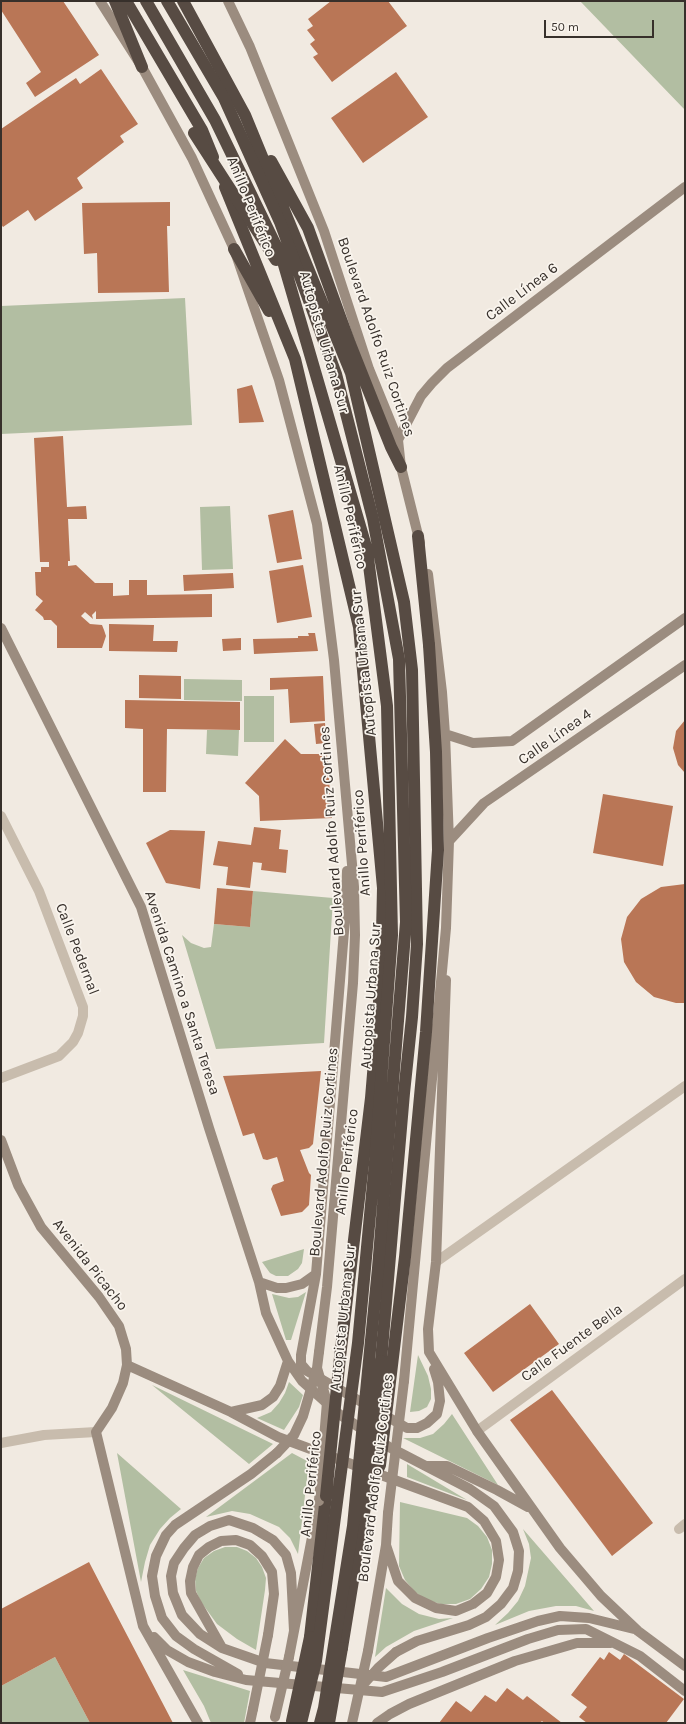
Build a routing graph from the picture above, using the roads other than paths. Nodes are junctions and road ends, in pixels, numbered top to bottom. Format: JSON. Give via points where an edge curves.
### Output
{"nodes":[{"id":1,"x":100,"y":1,"type":"edge"},
{"id":2,"x":116,"y":1,"type":"edge"},
{"id":3,"x":126,"y":1,"type":"edge"},
{"id":4,"x":146,"y":1,"type":"edge"},
{"id":5,"x":167,"y":1,"type":"edge"},
{"id":6,"x":183,"y":1,"type":"edge"},
{"id":7,"x":228,"y":1,"type":"edge"},
{"id":8,"x":142,"y":66,"type":"junction"},
{"id":9,"x":245,"y":115,"type":"junction"},
{"id":10,"x":685,"y":187,"type":"edge"},
{"id":11,"x":234,"y":249,"type":"junction"},
{"id":12,"x":289,"y":279,"type":"junction"},
{"id":13,"x":295,"y":359,"type":"junction"},
{"id":14,"x":398,"y":440,"type":"junction"},
{"id":15,"x":401,"y":467,"type":"junction"},
{"id":16,"x":418,"y":536,"type":"junction"},
{"id":17,"x":685,"y":618,"type":"edge"},
{"id":18,"x":1,"y":628,"type":"edge"},
{"id":19,"x":685,"y":665,"type":"edge"},
{"id":20,"x":445,"y":734,"type":"junction"},
{"id":21,"x":1,"y":816,"type":"edge"},
{"id":22,"x":348,"y":826,"type":"junction"},
{"id":23,"x":449,"y":841,"type":"junction"},
{"id":24,"x":446,"y":928,"type":"junction"},
{"id":25,"x":1,"y":1078,"type":"edge"},
{"id":26,"x":685,"y":1086,"type":"edge"},
{"id":27,"x":1,"y":1140,"type":"edge"},
{"id":28,"x":436,"y":1262,"type":"junction"},
{"id":29,"x":316,"y":1274,"type":"junction"},
{"id":30,"x":685,"y":1279,"type":"edge"},
{"id":31,"x":260,"y":1282,"type":"junction"},
{"id":32,"x":429,"y":1352,"type":"junction"},
{"id":33,"x":288,"y":1360,"type":"junction"},
{"id":34,"x":127,"y":1365,"type":"junction"},
{"id":35,"x":317,"y":1368,"type":"junction"},
{"id":36,"x":231,"y":1412,"type":"junction"},
{"id":37,"x":477,"y":1431,"type":"junction"},
{"id":38,"x":96,"y":1432,"type":"junction"},
{"id":39,"x":1,"y":1443,"type":"edge"},
{"id":40,"x":424,"y":1466,"type":"junction"},
{"id":41,"x":322,"y":1498,"type":"junction"},
{"id":42,"x":530,"y":1508,"type":"junction"},
{"id":43,"x":352,"y":1526,"type":"junction"},
{"id":44,"x":386,"y":1545,"type":"junction"},
{"id":45,"x":143,"y":1626,"type":"junction"},
{"id":46,"x":638,"y":1630,"type":"junction"},
{"id":47,"x":294,"y":1631,"type":"junction"},
{"id":48,"x":613,"y":1643,"type":"junction"},
{"id":49,"x":222,"y":1648,"type":"junction"},
{"id":50,"x":685,"y":1666,"type":"edge"},
{"id":51,"x":246,"y":1680,"type":"junction"},
{"id":52,"x":360,"y":1688,"type":"junction"},
{"id":53,"x":685,"y":1691,"type":"edge"},
{"id":54,"x":274,"y":1720,"type":"edge"},
{"id":55,"x":295,"y":1722,"type":"edge"},
{"id":56,"x":198,"y":1723,"type":"edge"},
{"id":57,"x":250,"y":1723,"type":"edge"},
{"id":58,"x":320,"y":1723,"type":"edge"},
{"id":59,"x":329,"y":1723,"type":"edge"},
{"id":60,"x":352,"y":1723,"type":"edge"},
{"id":61,"x":378,"y":1723,"type":"edge"}],
"edges":[{"from":1,"to":8,"type":"main road","name":"Boulevard Adolfo Ruiz Cortines"},
{"from":2,"to":8,"type":"highway"},
{"from":2,"to":12,"type":"highway","bridge":true,"via":[[194,133]]},
{"from":3,"to":13,"type":"highway","name":"Anillo Periférico","via":[[202,130]]},
{"from":4,"to":12,"type":"highway","name":"Autopista Urbana Sur","bridge":true,"via":[[215,120],[282,258]]},
{"from":5,"to":43,"type":"highway","name":"Autopista Urbana Sur","bridge":true,"via":[[224,98],[280,222],[336,374],[373,519],[399,659],[406,922],[378,1268]]},
{"from":6,"to":9,"type":"highway","name":"Anillo Periférico"},
{"from":7,"to":14,"type":"main road","name":"Boulevard Adolfo Ruiz Cortines","via":[[250,47],[324,231],[369,370]]},
{"from":8,"to":11,"type":"main road","name":"Boulevard Adolfo Ruiz Cortines","via":[[192,158]]},
{"from":9,"to":15,"type":"highway","via":[[308,228],[356,359]]},
{"from":9,"to":59,"type":"highway","name":"Anillo Periférico","bridge":true,"via":[[351,373],[404,602],[412,670],[417,944],[381,1361],[365,1507]]},
{"from":10,"to":14,"type":"main road","name":"Calle Línea 6","via":[[447,368],[422,396]]},
{"from":11,"to":13,"type":"highway"},
{"from":11,"to":22,"type":"main road","name":"Boulevard Adolfo Ruiz Cortines","via":[[279,380],[317,524],[334,660]]},
{"from":12,"to":55,"type":"highway","name":"Autopista Urbana Sur","bridge":true,"via":[[367,550],[388,706],[392,936],[376,1162],[358,1343],[316,1661]]},
{"from":13,"to":41,"type":"highway","name":"Anillo Periférico","bridge":true,"via":[[359,627],[383,888],[381,978],[371,1098]]},
{"from":14,"to":15,"type":"main road","name":"Boulevard Adolfo Ruiz Cortines"},
{"from":15,"to":16,"type":"main road","name":"Boulevard Adolfo Ruiz Cortines"},
{"from":16,"to":20,"type":"main road","name":"Boulevard Adolfo Ruiz Cortines","via":[[428,574]]},
{"from":16,"to":43,"type":"highway","bridge":true,"via":[[436,752],[438,850],[426,1032],[405,1257],[380,1465]]},
{"from":17,"to":20,"type":"main road","name":"Calle Línea 4","via":[[512,741],[473,743]]},
{"from":18,"to":31,"type":"main road","name":"Avenida Camino a Santa Teresa","via":[[141,907]]},
{"from":19,"to":23,"type":"main road","name":"Calle Línea 4","via":[[484,803]]},
{"from":20,"to":23,"type":"main road","name":"Boulevard Adolfo Ruiz Cortines"},
{"from":21,"to":25,"type":"street","name":"Calle Pedernal","via":[[39,891],[83,1007],[78,1033],[59,1056]]},
{"from":22,"to":29,"type":"main road","via":[[346,907]]},
{"from":22,"to":35,"type":"main road","name":"Boulevard Adolfo Ruiz Cortines","bridge":true,"via":[[354,888],[353,983],[327,1286]]},
{"from":23,"to":24,"type":"main road","name":"Boulevard Adolfo Ruiz Cortines"},
{"from":24,"to":28,"type":"main road","via":[[447,1001]]},
{"from":24,"to":44,"type":"main road","name":"Boulevard Adolfo Ruiz Cortines","bridge":true,"via":[[404,1381]]},
{"from":26,"to":28,"type":"street"},
{"from":27,"to":34,"type":"main road","name":"Avenida Picacho","via":[[18,1185],[41,1227],[99,1297],[118,1326],[126,1349]]},
{"from":28,"to":32,"type":"main road","via":[[428,1329]]},
{"from":29,"to":31,"type":"main road","via":[[302,1284],[286,1288],[277,1288]]},
{"from":29,"to":32,"type":"main road","via":[[301,1355],[301,1364],[308,1371],[407,1428],[417,1428],[437,1414],[440,1401],[438,1382]]},
{"from":30,"to":37,"type":"street","name":"Calle Fuente Bella"},
{"from":31,"to":33,"type":"main road","name":"Avenida Camino a Santa Teresa","via":[[266,1314]]},
{"from":32,"to":37,"type":"main road"},
{"from":33,"to":36,"type":"main road","via":[[280,1386],[273,1397],[262,1405]]},
{"from":33,"to":40,"type":"main road","name":"Avenida Camino a Santa Teresa","via":[[302,1381],[339,1414]]},
{"from":34,"to":36,"type":"main road"},
{"from":34,"to":38,"type":"main road","name":"Avenida Picacho","via":[[123,1383],[112,1408]]},
{"from":35,"to":41,"type":"main road","name":"Boulevard Adolfo Ruiz Cortines","bridge":true,"via":[[328,1402]]},
{"from":35,"to":51,"type":"main road","bridge":true,"via":[[303,1416],[294,1435],[252,1474],[175,1525],[166,1535],[156,1556],[152,1576],[162,1618],[176,1636]]},
{"from":36,"to":44,"type":"main road","via":[[304,1447],[468,1507],[484,1521],[496,1541],[499,1560],[496,1577],[487,1593],[473,1604],[456,1611],[436,1608],[415,1598],[398,1581]]},
{"from":37,"to":42,"type":"main road"},
{"from":38,"to":39,"type":"street","via":[[44,1435]]},
{"from":38,"to":45,"type":"main road"},
{"from":40,"to":42,"type":"main road","via":[[447,1466]]},
{"from":40,"to":52,"type":"main road","name":"Avenida Camino a Santa Teresa","bridge":true,"via":[[470,1489],[494,1506],[513,1532],[519,1551],[518,1570],[512,1588],[501,1604],[486,1617],[417,1641],[396,1652]]},
{"from":41,"to":47,"type":"main road","name":"Boulevard Adolfo Ruiz Cortines"},
{"from":41,"to":55,"type":"highway","name":"Anillo Periférico","bridge":true,"via":[[310,1637]]},
{"from":42,"to":46,"type":"main road","via":[[601,1596]]},
{"from":43,"to":58,"type":"highway","name":"Autopista Urbana Sur","bridge":true},
{"from":44,"to":52,"type":"main road","name":"Boulevard Adolfo Ruiz Cortines","bridge":true},
{"from":45,"to":51,"type":"main road","via":[[167,1650],[188,1662]]},
{"from":45,"to":56,"type":"main road"},
{"from":46,"to":49,"type":"main road","via":[[589,1618],[560,1616],[488,1638],[386,1677],[265,1663]]},
{"from":46,"to":50,"type":"main road"},
{"from":47,"to":49,"type":"main road","via":[[291,1573],[286,1555],[273,1540],[253,1528],[229,1520],[210,1526],[195,1535],[174,1563],[171,1576],[173,1593],[182,1615],[200,1634]]},
{"from":47,"to":54,"type":"main road","name":"Boulevard Adolfo Ruiz Cortines","bridge":true},
{"from":48,"to":51,"type":"main road","via":[[586,1629],[558,1630],[382,1692]]},
{"from":48,"to":53,"type":"main road","via":[[640,1656]]},
{"from":48,"to":61,"type":"main road","via":[[577,1643],[515,1661],[409,1704]]},
{"from":49,"to":57,"type":"main road","bridge":true,"via":[[192,1593],[190,1582],[199,1555],[221,1541],[236,1540],[250,1545],[262,1556],[272,1572],[274,1594]]},
{"from":52,"to":60,"type":"main road","name":"Boulevard Adolfo Ruiz Cortines","bridge":true}]}
